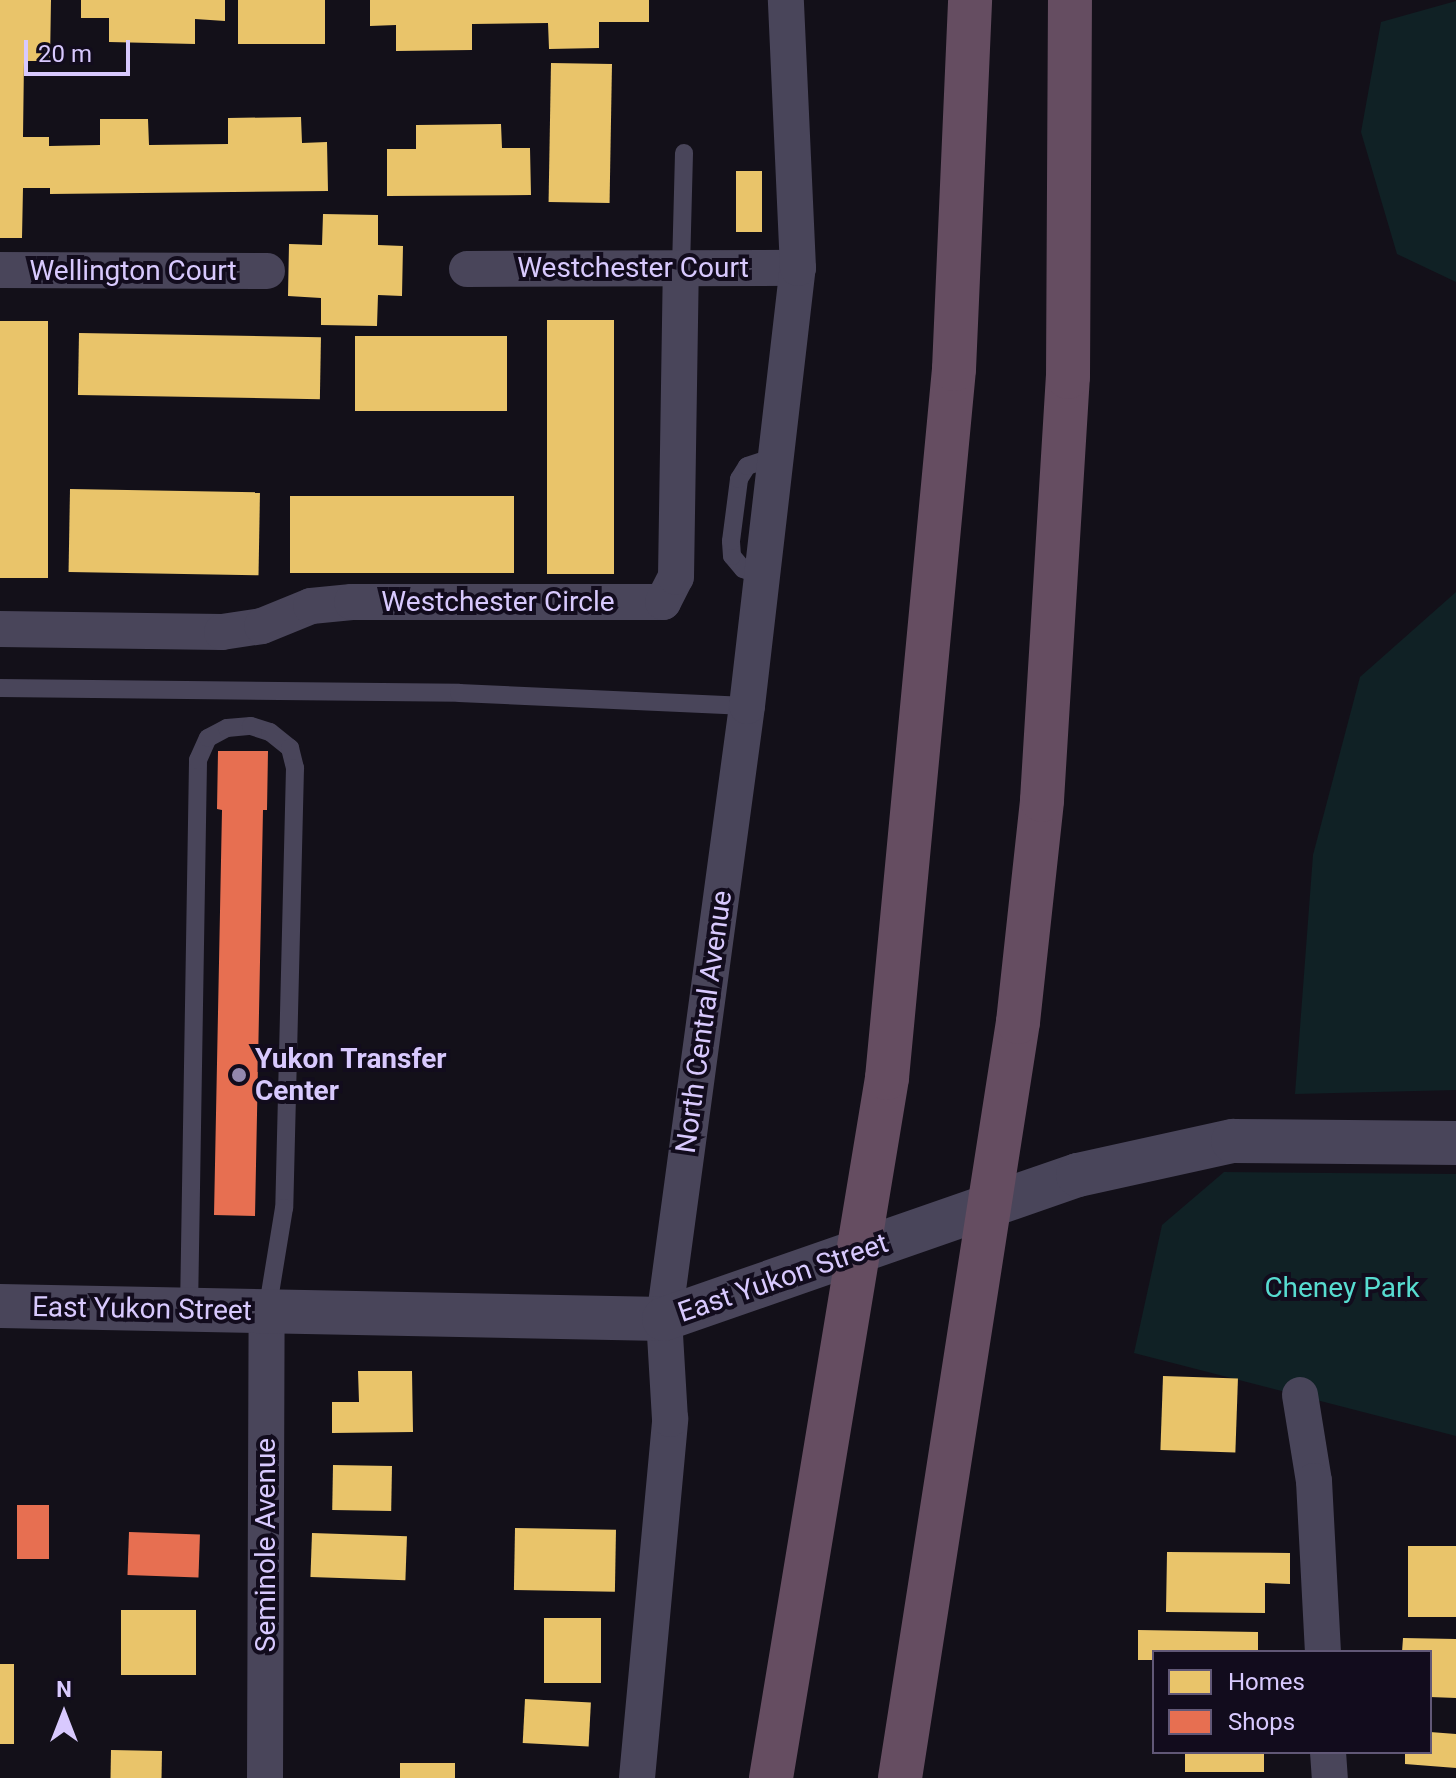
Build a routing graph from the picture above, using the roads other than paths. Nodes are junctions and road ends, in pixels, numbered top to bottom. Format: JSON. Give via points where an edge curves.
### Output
{"nodes":[{"id":1,"x":786,"y":0,"type":"edge"},
{"id":2,"x":970,"y":0,"type":"edge"},
{"id":3,"x":1070,"y":0,"type":"edge"},
{"id":4,"x":684,"y":153,"type":"dead end"},
{"id":5,"x":681,"y":268,"type":"junction"},
{"id":6,"x":798,"y":268,"type":"junction"},
{"id":7,"x":467,"y":269,"type":"dead end"},
{"id":8,"x":0,"y":270,"type":"edge"},
{"id":9,"x":267,"y":271,"type":"dead end"},
{"id":10,"x":0,"y":629,"type":"edge"},
{"id":11,"x":0,"y":688,"type":"edge"},
{"id":12,"x":747,"y":706,"type":"junction"},
{"id":13,"x":1456,"y":1143,"type":"edge"},
{"id":14,"x":0,"y":1306,"type":"edge"},
{"id":15,"x":189,"y":1310,"type":"junction"},
{"id":16,"x":267,"y":1312,"type":"junction"},
{"id":17,"x":664,"y":1319,"type":"junction"},
{"id":18,"x":1300,"y":1395,"type":"dead end"},
{"id":19,"x":1323,"y":1650,"type":"edge"},
{"id":20,"x":1328,"y":1754,"type":"edge"},
{"id":21,"x":265,"y":1778,"type":"edge"},
{"id":22,"x":637,"y":1778,"type":"edge"},
{"id":23,"x":771,"y":1778,"type":"edge"},
{"id":24,"x":900,"y":1778,"type":"edge"},
{"id":25,"x":1330,"y":1778,"type":"edge"}],
"edges":[{"from":1,"to":6,"type":"street"},
{"from":2,"to":23,"type":"highway","via":[[954,369],[887,1078]]},
{"from":3,"to":24,"type":"highway","via":[[1068,377],[1043,785],[1018,1022]]},
{"from":4,"to":5,"type":"lane"},
{"from":5,"to":6,"type":"street","name":"Westchester Court"},
{"from":5,"to":7,"type":"street","name":"Westchester Court"},
{"from":5,"to":10,"type":"street","name":"Westchester Circle","via":[[676,577],[663,602],[352,602],[311,606],[262,626],[222,632]]},
{"from":6,"to":12,"type":"street","name":"North Central Avenue"},
{"from":8,"to":9,"type":"street","name":"Wellington Court"},
{"from":11,"to":12,"type":"lane","via":[[459,693]]},
{"from":12,"to":17,"type":"street","name":"North Central Avenue"},
{"from":13,"to":17,"type":"street","name":"East Yukon Street","via":[[1233,1141],[1078,1175]]},
{"from":14,"to":15,"type":"street","name":"East Yukon Street"},
{"from":15,"to":16,"type":"street","name":"East Yukon Street"},
{"from":15,"to":16,"type":"lane","via":[[198,760],[208,738],[227,728],[251,726],[270,732],[290,748],[295,768],[284,1208]]},
{"from":16,"to":17,"type":"street","name":"East Yukon Street"},
{"from":16,"to":21,"type":"street","name":"Seminole Avenue"},
{"from":17,"to":22,"type":"street","name":"North Central Avenue","via":[[670,1419]]},
{"from":18,"to":19,"type":"street","via":[[1314,1481]]},
{"from":20,"to":25,"type":"street"}]}
